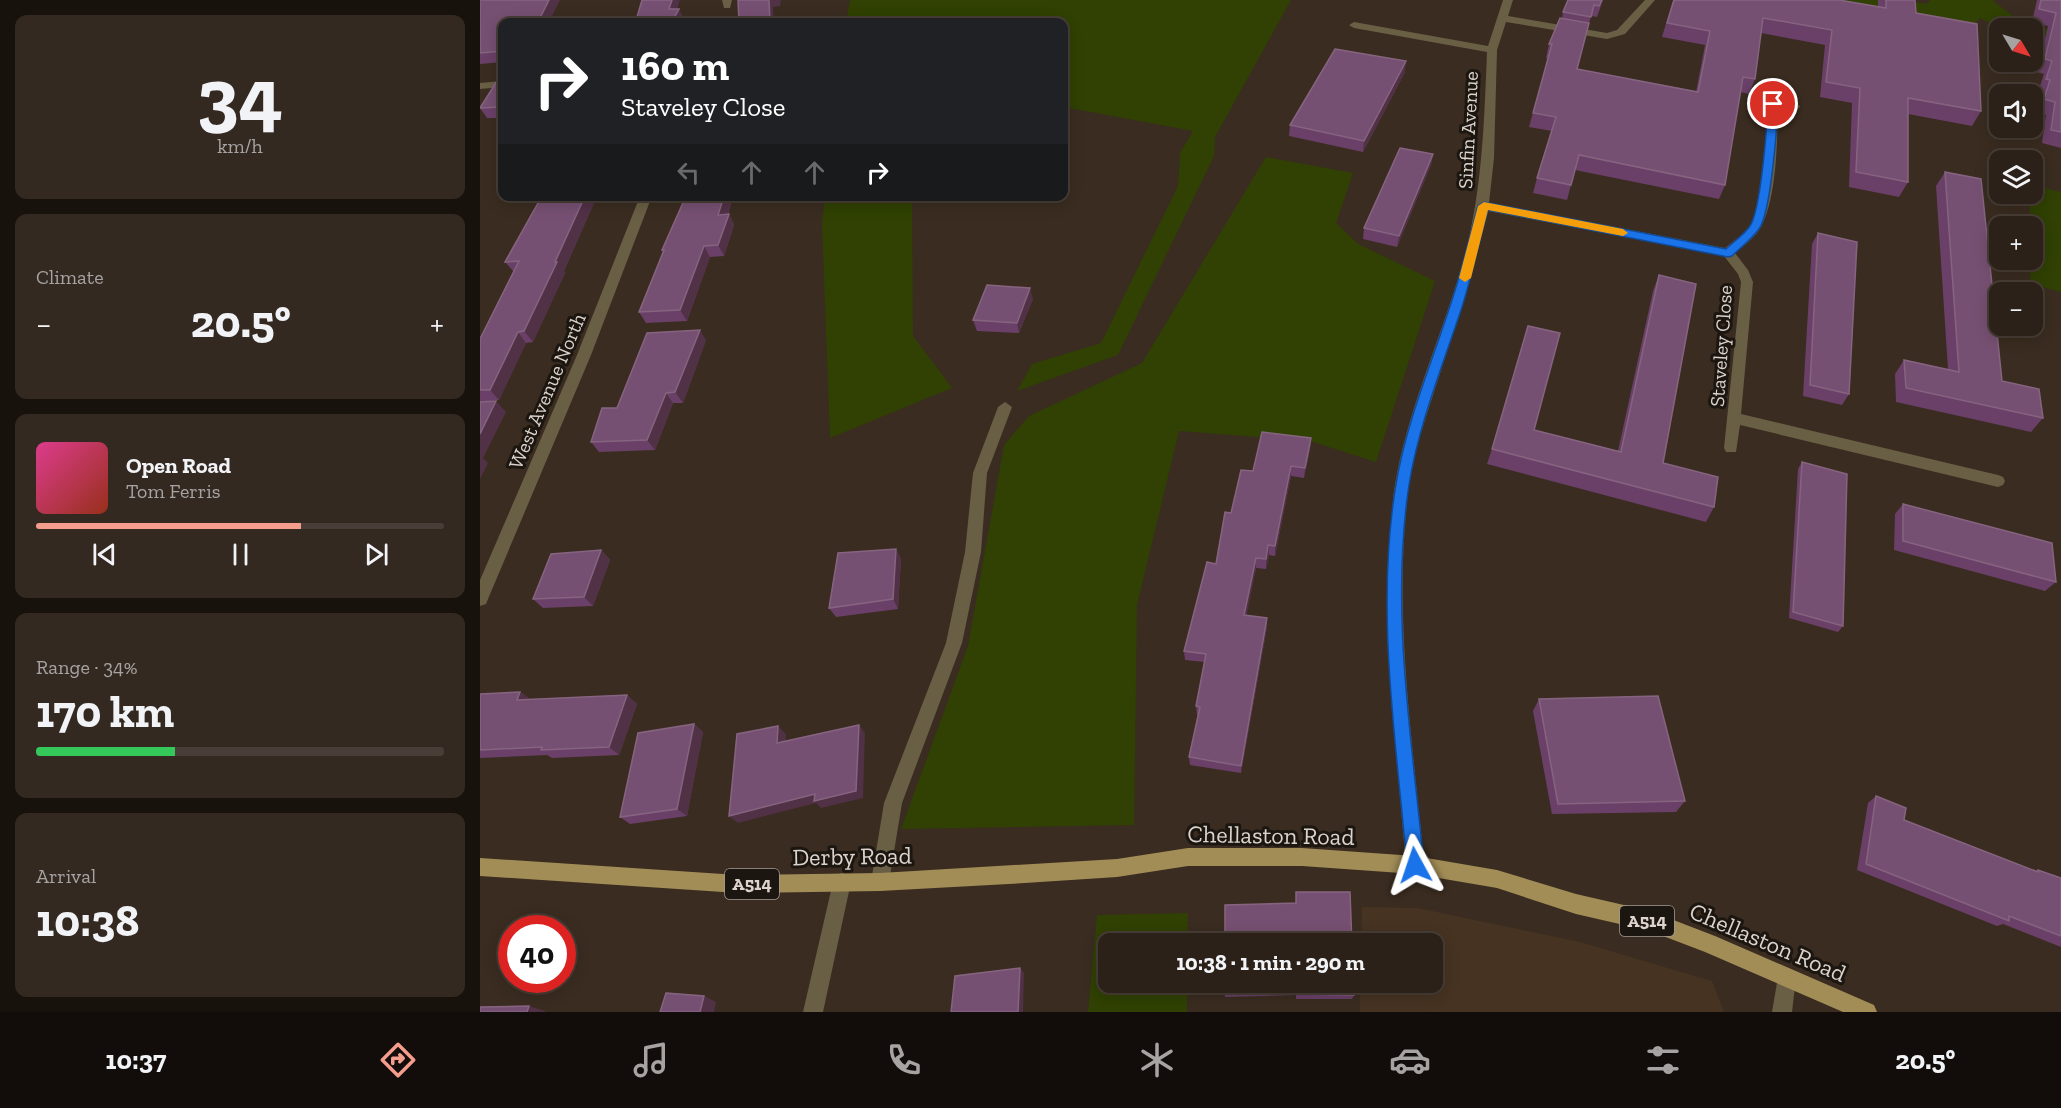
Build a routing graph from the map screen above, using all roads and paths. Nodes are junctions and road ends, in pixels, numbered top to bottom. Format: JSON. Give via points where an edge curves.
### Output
{"nodes":[{"id":1,"x":1508,"y":0,"type":"edge"},
{"id":2,"x":1650,"y":0,"type":"edge"},
{"id":3,"x":1502,"y":18,"type":"junction"},
{"id":4,"x":1354,"y":25,"type":"dead end"},
{"id":5,"x":1492,"y":50,"type":"junction"},
{"id":6,"x":498,"y":84,"type":"edge"},
{"id":7,"x":480,"y":86,"type":"edge"},
{"id":8,"x":1795,"y":107,"type":"dead end"},
{"id":9,"x":644,"y":201,"type":"edge"},
{"id":10,"x":1484,"y":206,"type":"junction"},
{"id":11,"x":1728,"y":253,"type":"junction"},
{"id":12,"x":1005,"y":407,"type":"dead end"},
{"id":13,"x":1735,"y":418,"type":"junction"},
{"id":14,"x":1731,"y":448,"type":"dead end"},
{"id":15,"x":1998,"y":481,"type":"dead end"},
{"id":16,"x":480,"y":599,"type":"edge"},
{"id":17,"x":1415,"y":865,"type":"junction"},
{"id":18,"x":480,"y":867,"type":"edge"},
{"id":19,"x":1117,"y":868,"type":"joint"},
{"id":20,"x":842,"y":882,"type":"junction"},
{"id":21,"x":880,"y":882,"type":"junction"},
{"id":22,"x":1786,"y":978,"type":"junction"},
{"id":23,"x":813,"y":1012,"type":"edge"},
{"id":24,"x":1782,"y":1012,"type":"edge"},
{"id":25,"x":1867,"y":1012,"type":"edge"}],
"edges":[{"from":1,"to":3,"type":"street","name":"Sinfin Avenue"},
{"from":2,"to":3,"type":"street","via":[[1622,32],[1607,36]]},
{"from":3,"to":5,"type":"street","name":"Sinfin Avenue"},
{"from":4,"to":5,"type":"street"},
{"from":5,"to":10,"type":"street","name":"Sinfin Avenue"},
{"from":6,"to":7,"type":"street"},
{"from":8,"to":11,"type":"street","via":[[1773,104],[1760,211],[1755,227]]},
{"from":9,"to":16,"type":"street","name":"West Avenue North","via":[[584,355]]},
{"from":10,"to":11,"type":"street"},
{"from":10,"to":17,"type":"street","name":"Sinfin Avenue","via":[[1464,282],[1414,432],[1402,485],[1395,578],[1397,657]]},
{"from":11,"to":13,"type":"street","name":"Staveley Close","via":[[1747,282]]},
{"from":12,"to":21,"type":"street","via":[[980,473],[973,552],[954,643],[893,803]]},
{"from":13,"to":14,"type":"street","name":"Staveley Close"},
{"from":13,"to":15,"type":"street"},
{"from":17,"to":19,"type":"main road","name":"Chellaston Road","number":"A514","via":[[1302,856],[1204,856]]},
{"from":17,"to":22,"type":"main road","name":"Chellaston Road","number":"A514","via":[[1497,879],[1576,904],[1650,921]]},
{"from":18,"to":20,"type":"main road","name":"Derby Road","number":"A514","via":[[738,884]]},
{"from":19,"to":21,"type":"main road","name":"Derby Road","number":"A514"},
{"from":20,"to":21,"type":"main road","name":"Derby Road","number":"A514"},
{"from":20,"to":23,"type":"street"},
{"from":22,"to":24,"type":"street"},
{"from":22,"to":25,"type":"main road","name":"Chellaston Road","number":"A514"}]}
